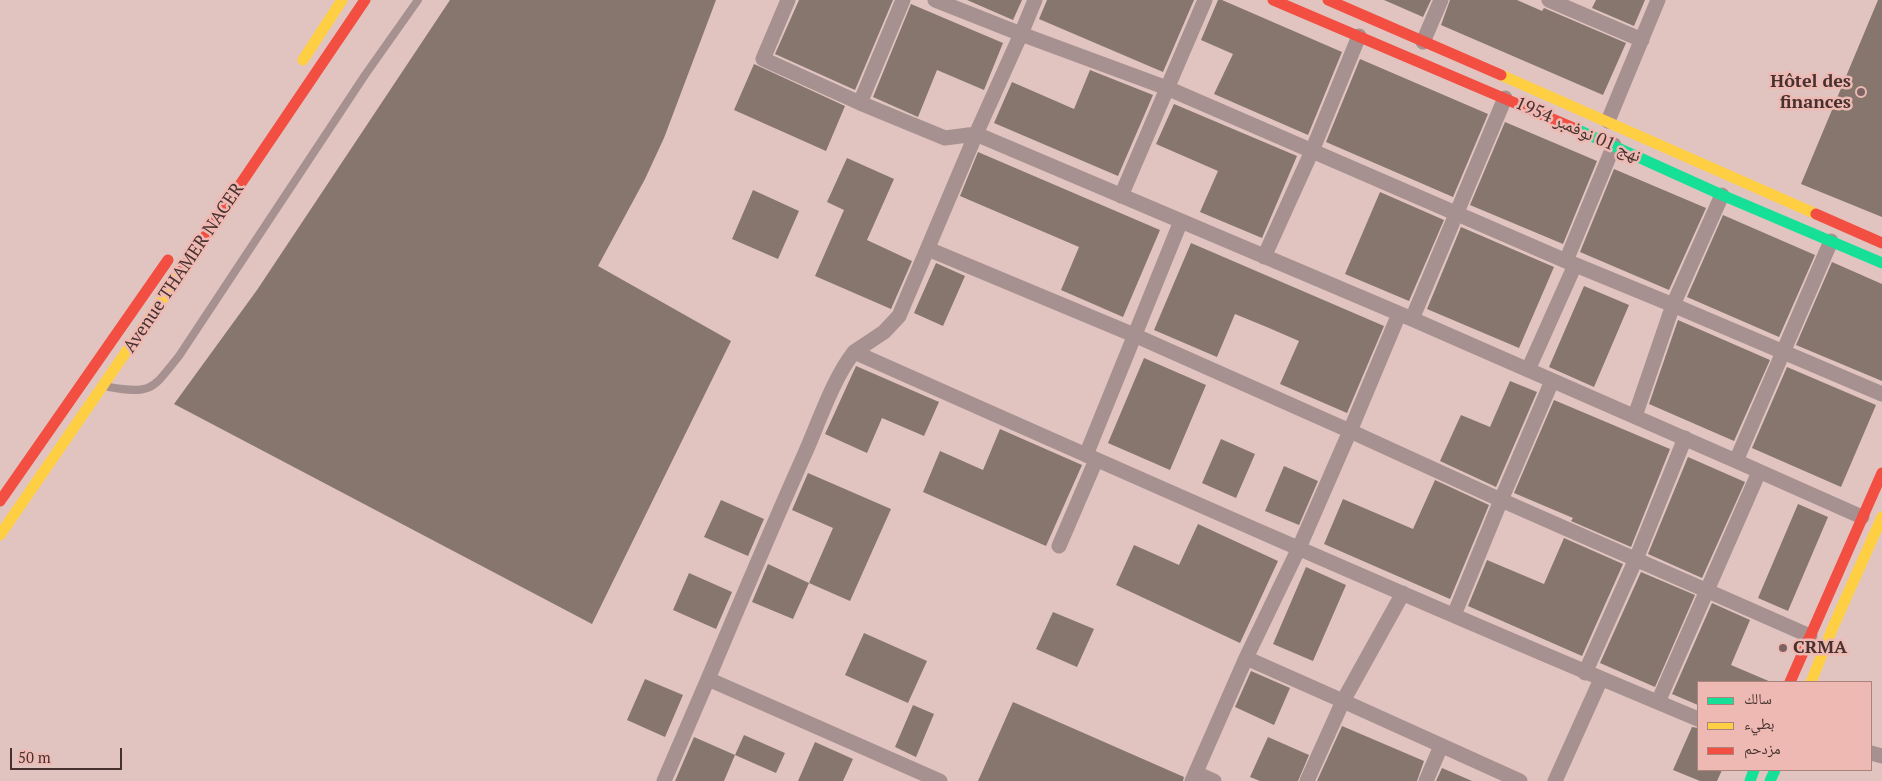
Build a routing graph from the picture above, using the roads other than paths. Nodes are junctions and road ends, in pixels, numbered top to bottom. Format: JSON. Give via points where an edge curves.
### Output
{"nodes":[{"id":1,"x":342,"y":0,"type":"edge"},
{"id":2,"x":365,"y":0,"type":"edge"},
{"id":3,"x":418,"y":0,"type":"edge"},
{"id":4,"x":788,"y":0,"type":"edge"},
{"id":5,"x":902,"y":0,"type":"edge"},
{"id":6,"x":935,"y":0,"type":"edge"},
{"id":7,"x":1035,"y":0,"type":"edge"},
{"id":8,"x":1205,"y":0,"type":"edge"},
{"id":9,"x":1274,"y":0,"type":"edge"},
{"id":10,"x":1330,"y":0,"type":"edge"},
{"id":11,"x":1441,"y":0,"type":"edge"},
{"id":12,"x":1549,"y":0,"type":"edge"},
{"id":13,"x":1658,"y":0,"type":"edge"},
{"id":14,"x":1021,"y":34,"type":"junction"},
{"id":15,"x":1359,"y":36,"type":"junction"},
{"id":16,"x":1642,"y":40,"type":"junction"},
{"id":17,"x":1423,"y":42,"type":"junction"},
{"id":18,"x":298,"y":68,"type":"dead end"},
{"id":19,"x":1167,"y":88,"type":"junction"},
{"id":20,"x":1504,"y":98,"type":"junction"},
{"id":21,"x":860,"y":103,"type":"junction"},
{"id":22,"x":1608,"y":121,"type":"junction"},
{"id":23,"x":976,"y":134,"type":"junction"},
{"id":24,"x":1614,"y":145,"type":"junction"},
{"id":25,"x":1659,"y":145,"type":"junction"},
{"id":26,"x":1312,"y":151,"type":"junction"},
{"id":27,"x":1653,"y":163,"type":"junction"},
{"id":28,"x":1722,"y":195,"type":"junction"},
{"id":29,"x":1121,"y":196,"type":"junction"},
{"id":30,"x":1456,"y":213,"type":"junction"},
{"id":31,"x":1181,"y":221,"type":"junction"},
{"id":32,"x":1831,"y":241,"type":"junction"},
{"id":33,"x":1882,"y":243,"type":"edge"},
{"id":34,"x":928,"y":249,"type":"junction"},
{"id":35,"x":173,"y":252,"type":"dead end"},
{"id":36,"x":1264,"y":257,"type":"junction"},
{"id":37,"x":1570,"y":263,"type":"junction"},
{"id":38,"x":1882,"y":263,"type":"edge"},
{"id":39,"x":1673,"y":305,"type":"junction"},
{"id":40,"x":1406,"y":316,"type":"junction"},
{"id":41,"x":1134,"y":336,"type":"junction"},
{"id":42,"x":1783,"y":351,"type":"junction"},
{"id":43,"x":854,"y":352,"type":"junction"},
{"id":44,"x":1528,"y":370,"type":"junction"},
{"id":45,"x":1552,"y":381,"type":"junction"},
{"id":46,"x":104,"y":386,"type":"junction"},
{"id":47,"x":1882,"y":394,"type":"edge"},
{"id":48,"x":1635,"y":416,"type":"junction"},
{"id":49,"x":1350,"y":431,"type":"junction"},
{"id":50,"x":1685,"y":438,"type":"junction"},
{"id":51,"x":1091,"y":457,"type":"junction"},
{"id":52,"x":1736,"y":461,"type":"junction"},
{"id":53,"x":1759,"y":472,"type":"junction"},
{"id":54,"x":1882,"y":473,"type":"edge"},
{"id":55,"x":1502,"y":500,"type":"junction"},
{"id":56,"x":0,"y":501,"type":"edge"},
{"id":57,"x":1862,"y":517,"type":"junction"},
{"id":58,"x":1881,"y":522,"type":"edge"},
{"id":59,"x":0,"y":535,"type":"edge"},
{"id":60,"x":1059,"y":546,"type":"dead end"},
{"id":61,"x":1299,"y":548,"type":"junction"},
{"id":62,"x":1636,"y":559,"type":"junction"},
{"id":63,"x":1708,"y":590,"type":"junction"},
{"id":64,"x":1403,"y":593,"type":"junction"},
{"id":65,"x":1454,"y":615,"type":"junction"},
{"id":66,"x":1810,"y":636,"type":"junction"},
{"id":67,"x":1246,"y":658,"type":"junction"},
{"id":68,"x":1585,"y":673,"type":"junction"},
{"id":69,"x":708,"y":679,"type":"junction"},
{"id":70,"x":1601,"y":679,"type":"junction"},
{"id":71,"x":1790,"y":681,"type":"edge"},
{"id":72,"x":1811,"y":681,"type":"edge"},
{"id":73,"x":1343,"y":701,"type":"junction"},
{"id":74,"x":1658,"y":702,"type":"junction"},
{"id":75,"x":1697,"y":719,"type":"edge"},
{"id":76,"x":1441,"y":746,"type":"junction"},
{"id":77,"x":1194,"y":777,"type":"edge"},
{"id":78,"x":664,"y":781,"type":"edge"},
{"id":79,"x":940,"y":781,"type":"edge"},
{"id":80,"x":1214,"y":781,"type":"edge"},
{"id":81,"x":1307,"y":781,"type":"edge"},
{"id":82,"x":1426,"y":781,"type":"edge"},
{"id":83,"x":1520,"y":781,"type":"edge"},
{"id":84,"x":1555,"y":781,"type":"edge"}],
"edges":[{"from":1,"to":18,"type":"main road"},
{"from":2,"to":46,"type":"main road","name":"Avenue THAMER NACER"},
{"from":3,"to":46,"type":"lane","via":[[179,356],[155,385],[140,391]]},
{"from":4,"to":21,"type":"street","via":[[762,58]]},
{"from":5,"to":21,"type":"street"},
{"from":6,"to":14,"type":"street"},
{"from":7,"to":14,"type":"street"},
{"from":8,"to":19,"type":"street"},
{"from":9,"to":15,"type":"main road","name":"نهج 01 نوفمبر 1954"},
{"from":10,"to":17,"type":"main road","name":"نهج 01 نوفمبر 1954"},
{"from":11,"to":17,"type":"street"},
{"from":12,"to":16,"type":"street"},
{"from":13,"to":16,"type":"street"},
{"from":14,"to":19,"type":"street"},
{"from":14,"to":23,"type":"street"},
{"from":15,"to":20,"type":"main road","name":"نهج 01 نوفمبر 1954"},
{"from":15,"to":26,"type":"street"},
{"from":16,"to":22,"type":"street"},
{"from":17,"to":22,"type":"main road","name":"نهج 01 نوفمبر 1954"},
{"from":19,"to":26,"type":"street"},
{"from":19,"to":29,"type":"street"},
{"from":20,"to":24,"type":"main road","name":"نهج 01 نوفمبر 1954"},
{"from":20,"to":30,"type":"street"},
{"from":21,"to":23,"type":"street","via":[[945,138]]},
{"from":22,"to":25,"type":"main road","name":"نهج 01 نوفمبر 1954"},
{"from":23,"to":29,"type":"street"},
{"from":23,"to":34,"type":"street"},
{"from":24,"to":27,"type":"main road","name":"نهج 01 نوفمبر 1954"},
{"from":24,"to":37,"type":"street"},
{"from":25,"to":27,"type":"main road"},
{"from":25,"to":33,"type":"main road","name":"نهج 01 نوفمبر 1954"},
{"from":26,"to":30,"type":"street"},
{"from":26,"to":36,"type":"street"},
{"from":27,"to":28,"type":"main road","name":"نهج 01 نوفمبر 1954"},
{"from":28,"to":32,"type":"main road","name":"نهج 01 نوفمبر 1954"},
{"from":28,"to":39,"type":"street"},
{"from":29,"to":31,"type":"street"},
{"from":30,"to":37,"type":"street"},
{"from":30,"to":40,"type":"street"},
{"from":31,"to":36,"type":"street"},
{"from":31,"to":41,"type":"street"},
{"from":32,"to":38,"type":"main road","name":"نهج 01 نوفمبر 1954"},
{"from":32,"to":42,"type":"street"},
{"from":34,"to":41,"type":"street"},
{"from":34,"to":43,"type":"street","via":[[899,316],[884,332]]},
{"from":35,"to":56,"type":"main road","name":"Avenue THAMER NACER"},
{"from":36,"to":40,"type":"street"},
{"from":37,"to":39,"type":"street"},
{"from":37,"to":44,"type":"street"},
{"from":39,"to":42,"type":"street"},
{"from":39,"to":48,"type":"street"},
{"from":40,"to":44,"type":"street"},
{"from":40,"to":49,"type":"street"},
{"from":41,"to":49,"type":"street"},
{"from":41,"to":51,"type":"street"},
{"from":42,"to":47,"type":"street"},
{"from":42,"to":52,"type":"street"},
{"from":43,"to":51,"type":"street"},
{"from":43,"to":69,"type":"street","via":[[819,421]]},
{"from":44,"to":45,"type":"street"},
{"from":45,"to":48,"type":"street"},
{"from":45,"to":55,"type":"street"},
{"from":46,"to":59,"type":"main road","name":"Avenue THAMER NACER"},
{"from":48,"to":50,"type":"street"},
{"from":49,"to":55,"type":"street"},
{"from":49,"to":61,"type":"street"},
{"from":50,"to":52,"type":"street"},
{"from":50,"to":62,"type":"street"},
{"from":51,"to":60,"type":"street"},
{"from":51,"to":61,"type":"street"},
{"from":52,"to":53,"type":"street"},
{"from":53,"to":57,"type":"street"},
{"from":53,"to":63,"type":"street"},
{"from":54,"to":57,"type":"main road"},
{"from":55,"to":62,"type":"street"},
{"from":55,"to":65,"type":"street"},
{"from":57,"to":66,"type":"main road"},
{"from":58,"to":72,"type":"main road"},
{"from":61,"to":64,"type":"street"},
{"from":61,"to":67,"type":"street"},
{"from":62,"to":63,"type":"street"},
{"from":62,"to":68,"type":"street"},
{"from":63,"to":66,"type":"street"},
{"from":63,"to":74,"type":"street"},
{"from":64,"to":65,"type":"street"},
{"from":64,"to":73,"type":"street"},
{"from":65,"to":68,"type":"street"},
{"from":66,"to":71,"type":"main road"},
{"from":67,"to":73,"type":"street"},
{"from":67,"to":77,"type":"street"},
{"from":68,"to":70,"type":"street"},
{"from":69,"to":78,"type":"street"},
{"from":69,"to":79,"type":"street"},
{"from":70,"to":74,"type":"street"},
{"from":70,"to":84,"type":"street"},
{"from":73,"to":76,"type":"street"},
{"from":73,"to":81,"type":"street"},
{"from":74,"to":75,"type":"street"},
{"from":76,"to":82,"type":"street"},
{"from":76,"to":83,"type":"street"},
{"from":77,"to":80,"type":"street"}]}
